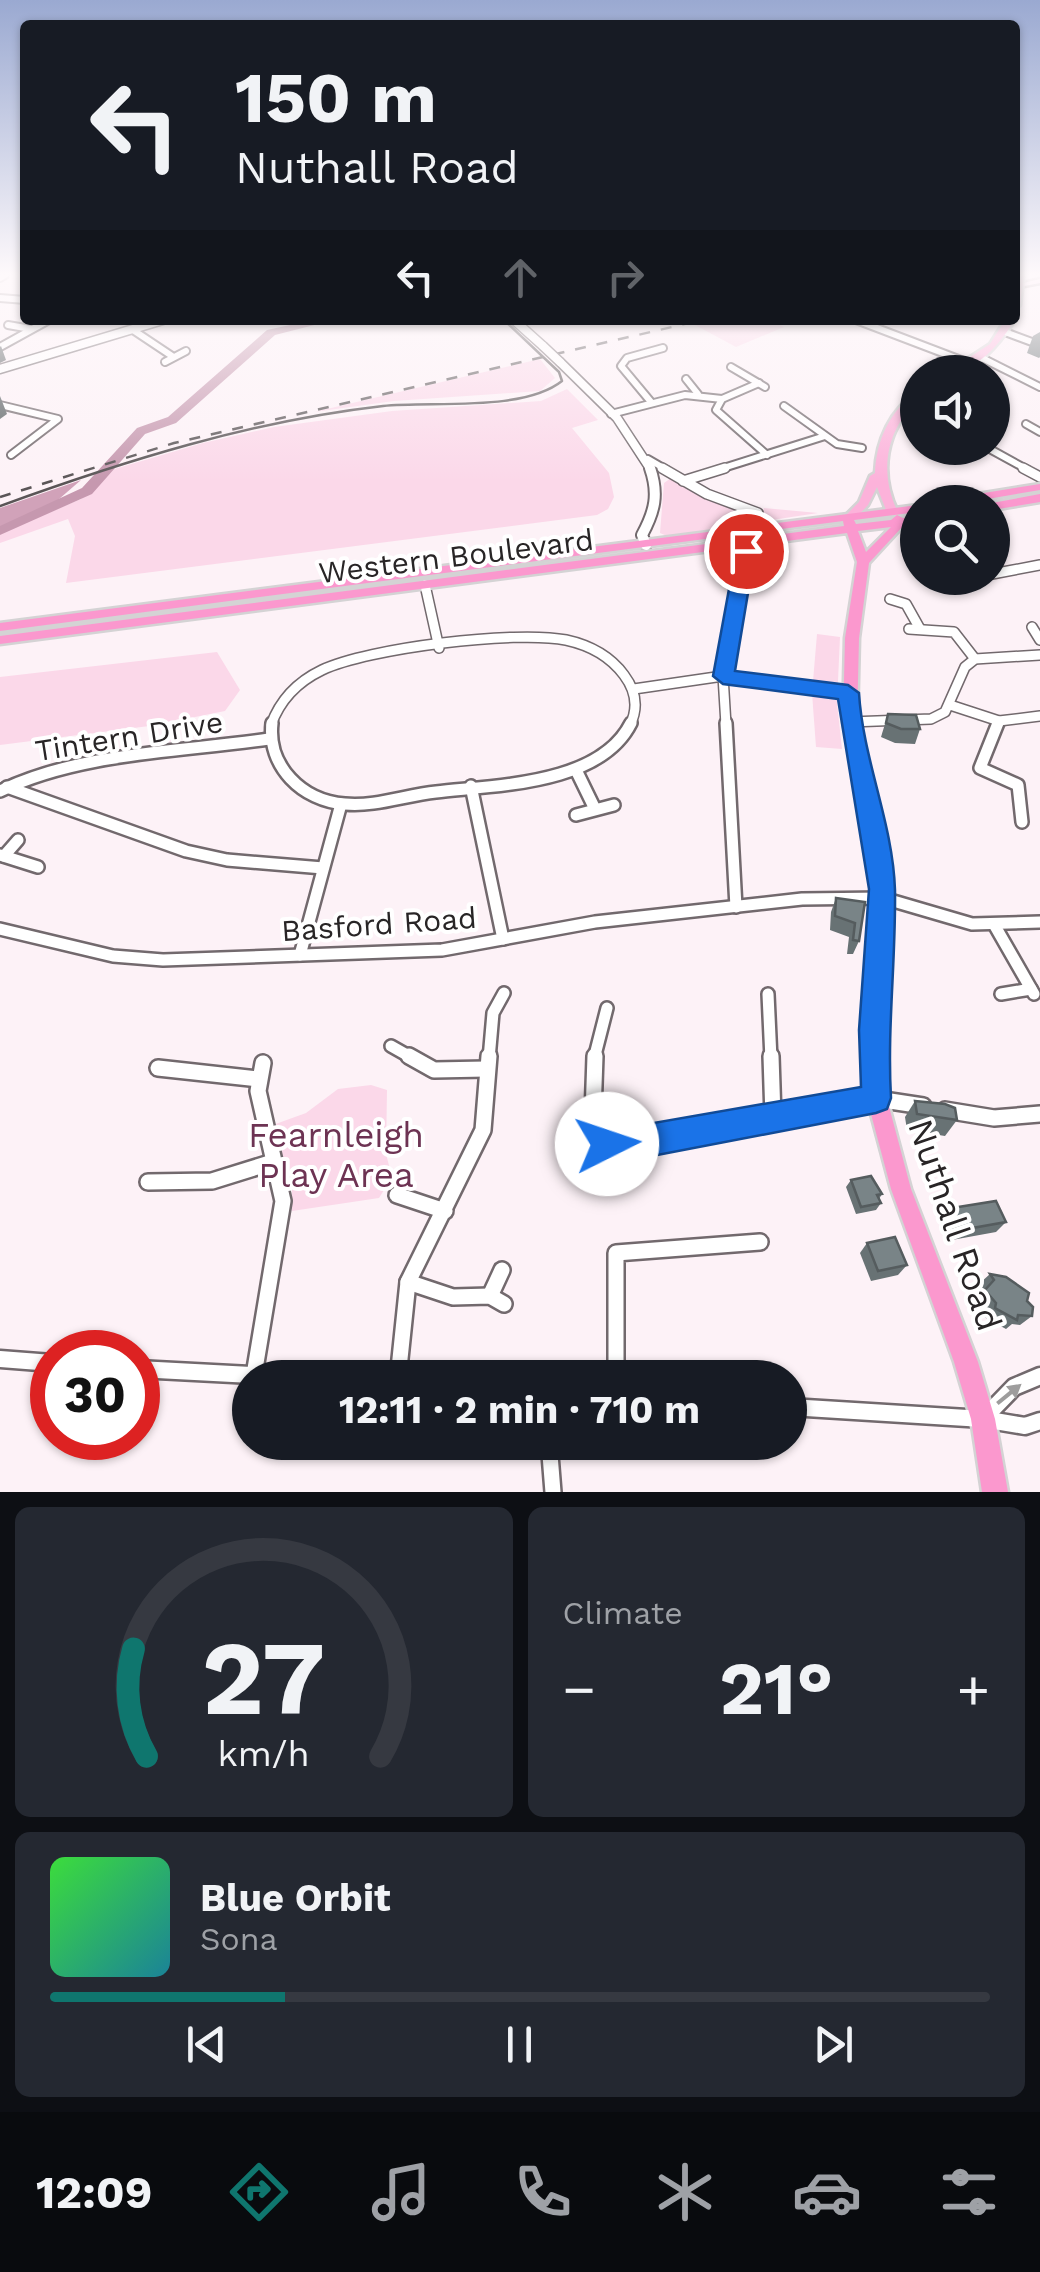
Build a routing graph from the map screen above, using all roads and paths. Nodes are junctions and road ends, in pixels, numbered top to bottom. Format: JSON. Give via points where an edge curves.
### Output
{"nodes":[{"id":1,"x":91,"y":343,"type":"edge"},
{"id":2,"x":149,"y":343,"type":"edge"},
{"id":3,"x":538,"y":343,"type":"edge"},
{"id":4,"x":915,"y":343,"type":"edge"},
{"id":5,"x":663,"y":348,"type":"dead end"},
{"id":6,"x":186,"y":351,"type":"dead end"},
{"id":7,"x":948,"y":355,"type":"edge"},
{"id":8,"x":731,"y":367,"type":"dead end"},
{"id":9,"x":0,"y":370,"type":"edge"},
{"id":10,"x":1010,"y":372,"type":"edge"},
{"id":11,"x":702,"y":378,"type":"dead end"},
{"id":12,"x":1040,"y":387,"type":"edge"},
{"id":13,"x":698,"y":394,"type":"junction"},
{"id":14,"x":722,"y":399,"type":"junction"},
{"id":15,"x":651,"y":402,"type":"junction"},
{"id":16,"x":0,"y":405,"type":"edge"},
{"id":17,"x":784,"y":406,"type":"dead end"},
{"id":18,"x":611,"y":414,"type":"junction"},
{"id":19,"x":900,"y":416,"type":"edge"},
{"id":20,"x":1026,"y":424,"type":"dead end"},
{"id":21,"x":1040,"y":432,"type":"edge"},
{"id":22,"x":825,"y":436,"type":"junction"},
{"id":23,"x":862,"y":448,"type":"dead end"},
{"id":24,"x":884,"y":454,"type":"junction"},
{"id":25,"x":10,"y":455,"type":"dead end"},
{"id":26,"x":767,"y":455,"type":"junction"},
{"id":27,"x":648,"y":459,"type":"junction"},
{"id":28,"x":1010,"y":460,"type":"edge"},
{"id":29,"x":1040,"y":477,"type":"edge"},
{"id":30,"x":683,"y":481,"type":"junction"},
{"id":31,"x":1040,"y":487,"type":"edge"},
{"id":32,"x":880,"y":491,"type":"junction"},
{"id":33,"x":1010,"y":492,"type":"edge"},
{"id":34,"x":1010,"y":495,"type":"edge"},
{"id":35,"x":1040,"y":498,"type":"edge"},
{"id":36,"x":1022,"y":501,"type":"junction"},
{"id":37,"x":1010,"y":503,"type":"edge"},
{"id":38,"x":900,"y":505,"type":"edge"},
{"id":39,"x":758,"y":513,"type":"dead end"},
{"id":40,"x":900,"y":515,"type":"edge"},
{"id":41,"x":895,"y":517,"type":"junction"},
{"id":42,"x":900,"y":518,"type":"edge"},
{"id":43,"x":651,"y":524,"type":"junction"},
{"id":44,"x":849,"y":524,"type":"junction"},
{"id":45,"x":823,"y":532,"type":"junction"},
{"id":46,"x":667,"y":542,"type":"junction"},
{"id":47,"x":742,"y":543,"type":"junction"},
{"id":48,"x":646,"y":545,"type":"junction"},
{"id":49,"x":863,"y":559,"type":"junction"},
{"id":50,"x":1040,"y":565,"type":"edge"},
{"id":51,"x":1010,"y":571,"type":"edge"},
{"id":52,"x":424,"y":579,"type":"junction"},
{"id":53,"x":890,"y":599,"type":"dead end"},
{"id":54,"x":64,"y":625,"type":"junction"},
{"id":55,"x":0,"y":627,"type":"edge"},
{"id":56,"x":1032,"y":628,"type":"dead end"},
{"id":57,"x":0,"y":640,"type":"edge"},
{"id":58,"x":1040,"y":640,"type":"edge"},
{"id":59,"x":439,"y":648,"type":"junction"},
{"id":60,"x":1040,"y":656,"type":"edge"},
{"id":61,"x":975,"y":660,"type":"junction"},
{"id":62,"x":723,"y":676,"type":"junction"},
{"id":63,"x":634,"y":689,"type":"junction"},
{"id":64,"x":848,"y":693,"type":"junction"},
{"id":65,"x":950,"y":705,"type":"junction"},
{"id":66,"x":1040,"y":716,"type":"edge"},
{"id":67,"x":999,"y":721,"type":"junction"},
{"id":68,"x":850,"y":722,"type":"junction"},
{"id":69,"x":269,"y":739,"type":"junction"},
{"id":70,"x":576,"y":770,"type":"junction"},
{"id":71,"x":471,"y":786,"type":"junction"},
{"id":72,"x":4,"y":789,"type":"edge"},
{"id":73,"x":341,"y":804,"type":"junction"},
{"id":74,"x":614,"y":804,"type":"dead end"},
{"id":75,"x":595,"y":809,"type":"junction"},
{"id":76,"x":576,"y":815,"type":"dead end"},
{"id":77,"x":1022,"y":822,"type":"dead end"},
{"id":78,"x":18,"y":840,"type":"dead end"},
{"id":79,"x":2,"y":856,"type":"edge"},
{"id":80,"x":38,"y":867,"type":"dead end"},
{"id":81,"x":323,"y":868,"type":"junction"},
{"id":82,"x":882,"y":898,"type":"junction"},
{"id":83,"x":736,"y":906,"type":"junction"},
{"id":84,"x":1040,"y":922,"type":"edge"},
{"id":85,"x":995,"y":926,"type":"junction"},
{"id":86,"x":0,"y":929,"type":"edge"},
{"id":87,"x":503,"y":940,"type":"junction"},
{"id":88,"x":300,"y":955,"type":"junction"},
{"id":89,"x":504,"y":992,"type":"dead end"},
{"id":90,"x":768,"y":994,"type":"dead end"},
{"id":91,"x":1001,"y":994,"type":"dead end"},
{"id":92,"x":607,"y":1008,"type":"dead end"},
{"id":93,"x":395,"y":1056,"type":"dead end"},
{"id":94,"x":263,"y":1063,"type":"dead end"},
{"id":95,"x":486,"y":1069,"type":"junction"},
{"id":96,"x":258,"y":1079,"type":"junction"},
{"id":97,"x":168,"y":1085,"type":"dead end"},
{"id":98,"x":876,"y":1098,"type":"junction"},
{"id":99,"x":1040,"y":1114,"type":"edge"},
{"id":100,"x":773,"y":1118,"type":"junction"},
{"id":101,"x":273,"y":1162,"type":"junction"},
{"id":102,"x":148,"y":1182,"type":"dead end"},
{"id":103,"x":397,"y":1195,"type":"dead end"},
{"id":104,"x":444,"y":1210,"type":"junction"},
{"id":105,"x":760,"y":1242,"type":"dead end"},
{"id":106,"x":502,"y":1270,"type":"dead end"},
{"id":107,"x":408,"y":1282,"type":"junction"},
{"id":108,"x":0,"y":1360,"type":"edge"},
{"id":109,"x":256,"y":1360,"type":"edge"},
{"id":110,"x":400,"y":1360,"type":"edge"},
{"id":111,"x":616,"y":1360,"type":"edge"},
{"id":112,"x":30,"y":1362,"type":"edge"},
{"id":113,"x":160,"y":1369,"type":"edge"},
{"id":114,"x":232,"y":1374,"type":"edge"},
{"id":115,"x":1040,"y":1376,"type":"edge"},
{"id":116,"x":807,"y":1408,"type":"edge"},
{"id":117,"x":982,"y":1419,"type":"junction"},
{"id":118,"x":1040,"y":1420,"type":"edge"},
{"id":119,"x":550,"y":1460,"type":"edge"},
{"id":120,"x":553,"y":1492,"type":"edge"},
{"id":121,"x":995,"y":1492,"type":"edge"}],
"edges":[{"from":1,"to":9,"type":"street"},
{"from":2,"to":6,"type":"street","via":[[169,359]]},
{"from":3,"to":18,"type":"street","bridge":true},
{"from":4,"to":7,"type":"street"},
{"from":5,"to":15,"type":"street","via":[[621,366]]},
{"from":8,"to":14,"type":"street","via":[[762,385]]},
{"from":10,"to":12,"type":"street"},
{"from":11,"to":13,"type":"street","via":[[688,380]]},
{"from":13,"to":14,"type":"street"},
{"from":13,"to":15,"type":"street"},
{"from":14,"to":26,"type":"street","via":[[719,417]]},
{"from":15,"to":18,"type":"street"},
{"from":16,"to":25,"type":"street","via":[[58,419]]},
{"from":17,"to":22,"type":"street"},
{"from":18,"to":27,"type":"street"},
{"from":19,"to":24,"type":"main road"},
{"from":20,"to":21,"type":"street"},
{"from":22,"to":23,"type":"street"},
{"from":22,"to":26,"type":"street"},
{"from":24,"to":32,"type":"main road"},
{"from":24,"to":44,"type":"main road","via":[[873,489]]},
{"from":26,"to":30,"type":"street"},
{"from":27,"to":30,"type":"street"},
{"from":27,"to":43,"type":"street","via":[[655,477]]},
{"from":28,"to":29,"type":"street"},
{"from":30,"to":39,"type":"street"},
{"from":31,"to":33,"type":"highway"},
{"from":32,"to":38,"type":"main road"},
{"from":32,"to":41,"type":"main road"},
{"from":34,"to":36,"type":"street"},
{"from":35,"to":36,"type":"highway"},
{"from":36,"to":37,"type":"highway"},
{"from":40,"to":41,"type":"highway","name":"Western Boulevard"},
{"from":41,"to":42,"type":"highway","name":"Western Boulevard"},
{"from":41,"to":44,"type":"highway","name":"Western Boulevard"},
{"from":41,"to":49,"type":"highway"},
{"from":43,"to":46,"type":"street"},
{"from":43,"to":48,"type":"street","via":[[642,536]]},
{"from":44,"to":45,"type":"highway","name":"Western Boulevard"},
{"from":44,"to":46,"type":"highway","name":"Western Boulevard"},
{"from":44,"to":49,"type":"highway"},
{"from":45,"to":47,"type":"highway","name":"Western Boulevard"},
{"from":45,"to":49,"type":"highway","via":[[848,540]]},
{"from":46,"to":48,"type":"highway","name":"Western Boulevard"},
{"from":47,"to":48,"type":"highway"},
{"from":47,"to":52,"type":"highway","name":"Western Boulevard"},
{"from":47,"to":62,"type":"street","via":[[746,554]]},
{"from":48,"to":52,"type":"highway","name":"Western Boulevard"},
{"from":49,"to":64,"type":"highway","name":"Nuthall Road"},
{"from":50,"to":51,"type":"street"},
{"from":52,"to":54,"type":"highway","name":"Western Boulevard"},
{"from":52,"to":59,"type":"street"},
{"from":53,"to":61,"type":"street","via":[[906,604],[915,629],[958,634]]},
{"from":54,"to":55,"type":"highway","name":"Western Boulevard"},
{"from":54,"to":57,"type":"highway","name":"Western Boulevard"},
{"from":56,"to":58,"type":"street"},
{"from":59,"to":63,"type":"street","via":[[536,636],[581,642],[619,667]]},
{"from":59,"to":69,"type":"street","via":[[324,668],[283,698]]},
{"from":60,"to":61,"type":"street"},
{"from":61,"to":65,"type":"street","via":[[965,667]]},
{"from":62,"to":63,"type":"street"},
{"from":62,"to":64,"type":"street"},
{"from":62,"to":83,"type":"street"},
{"from":63,"to":70,"type":"street","via":[[636,710],[618,748]]},
{"from":64,"to":68,"type":"highway","name":"Nuthall Road"},
{"from":65,"to":67,"type":"street"},
{"from":65,"to":68,"type":"street","via":[[931,719]]},
{"from":66,"to":67,"type":"street"},
{"from":67,"to":77,"type":"street","via":[[979,772],[1018,785]]},
{"from":68,"to":82,"type":"highway","name":"Nuthall Road","via":[[877,842]]},
{"from":69,"to":72,"type":"street","name":"Tintern Drive","via":[[63,770]]},
{"from":69,"to":73,"type":"street","via":[[272,757],[296,787]]},
{"from":70,"to":71,"type":"street"},
{"from":70,"to":75,"type":"street"},
{"from":71,"to":73,"type":"street"},
{"from":71,"to":87,"type":"street"},
{"from":72,"to":81,"type":"street","via":[[186,850]]},
{"from":73,"to":81,"type":"street"},
{"from":74,"to":75,"type":"street"},
{"from":75,"to":76,"type":"street"},
{"from":78,"to":79,"type":"street"},
{"from":79,"to":80,"type":"street"},
{"from":81,"to":88,"type":"street"},
{"from":82,"to":83,"type":"street","name":"Basford Road"},
{"from":82,"to":85,"type":"street","name":"Basford Road"},
{"from":82,"to":98,"type":"highway","name":"Nuthall Road","via":[[873,1030]]},
{"from":83,"to":87,"type":"street","name":"Basford Road"},
{"from":84,"to":85,"type":"street","name":"Basford Road"},
{"from":85,"to":91,"type":"street","via":[[1032,991]]},
{"from":86,"to":88,"type":"street","name":"Basford Road","via":[[113,956]]},
{"from":87,"to":88,"type":"street","name":"Basford Road","via":[[442,950]]},
{"from":89,"to":95,"type":"street","via":[[488,1011]]},
{"from":90,"to":100,"type":"street"},
{"from":92,"to":100,"type":"street","via":[[590,1116],[607,1144],[621,1147]]},
{"from":93,"to":95,"type":"street","via":[[434,1070]]},
{"from":94,"to":96,"type":"street"},
{"from":95,"to":104,"type":"street","via":[[483,1130]]},
{"from":96,"to":97,"type":"street","via":[[165,1068]]},
{"from":96,"to":101,"type":"street"},
{"from":98,"to":99,"type":"street","via":[[994,1118]]},
{"from":98,"to":100,"type":"street"},
{"from":98,"to":117,"type":"highway","name":"Nuthall Road","via":[[894,1170]]},
{"from":101,"to":102,"type":"street","via":[[197,1184]]},
{"from":101,"to":109,"type":"street","via":[[283,1201]]},
{"from":103,"to":104,"type":"street"},
{"from":104,"to":107,"type":"street"},
{"from":105,"to":111,"type":"street","via":[[616,1253]]},
{"from":106,"to":107,"type":"street","via":[[497,1300],[453,1297]]},
{"from":107,"to":110,"type":"street"},
{"from":108,"to":112,"type":"street"},
{"from":113,"to":114,"type":"street"},
{"from":117,"to":115,"type":"street","one_way":true,"via":[[1014,1387]]},
{"from":116,"to":117,"type":"street"},
{"from":117,"to":118,"type":"street","via":[[1024,1426]]},
{"from":117,"to":121,"type":"highway","name":"Nuthall Road"},
{"from":119,"to":120,"type":"street"}]}
